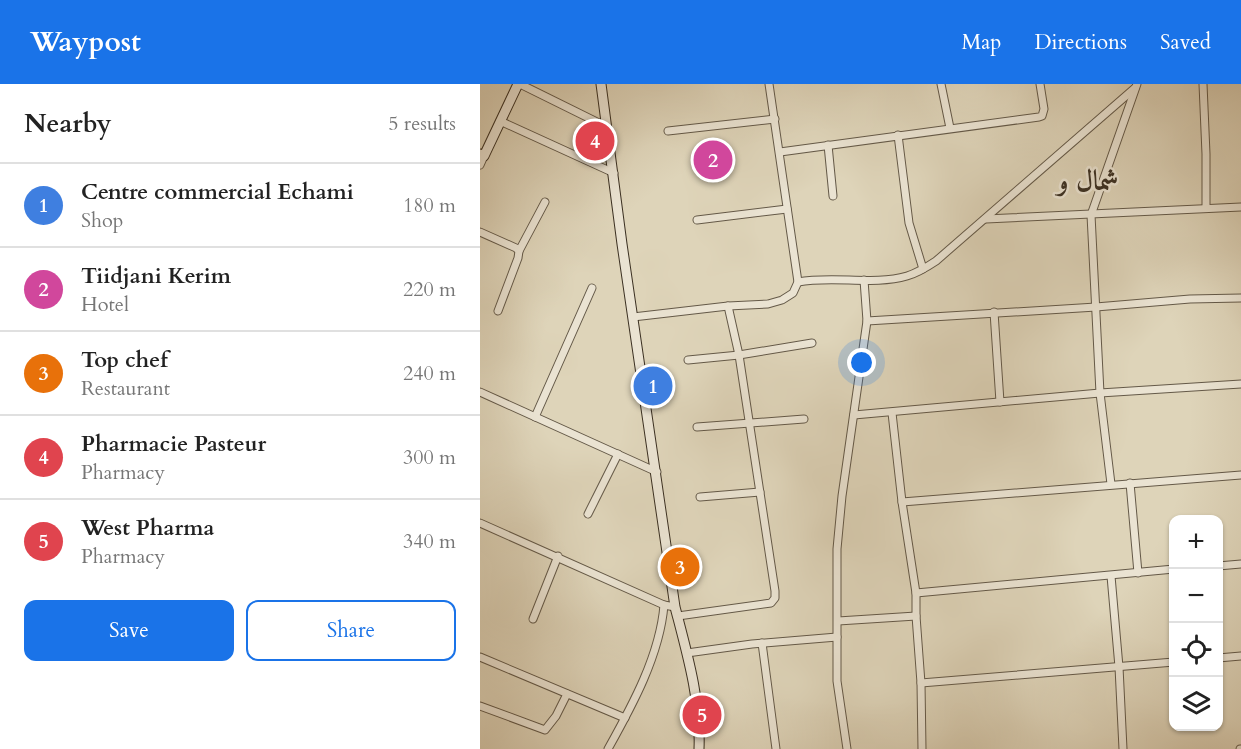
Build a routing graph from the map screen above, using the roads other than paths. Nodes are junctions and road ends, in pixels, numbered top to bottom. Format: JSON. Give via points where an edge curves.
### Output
{"nodes":[{"id":1,"x":519,"y":84,"type":"edge"},
{"id":2,"x":601,"y":84,"type":"edge"},
{"id":3,"x":769,"y":84,"type":"edge"},
{"id":4,"x":941,"y":84,"type":"edge"},
{"id":5,"x":1040,"y":84,"type":"edge"},
{"id":6,"x":1203,"y":84,"type":"edge"},
{"id":7,"x":1136,"y":86,"type":"edge"},
{"id":8,"x":775,"y":119,"type":"junction"},
{"id":9,"x":500,"y":121,"type":"junction"},
{"id":10,"x":607,"y":126,"type":"junction"},
{"id":11,"x":950,"y":128,"type":"junction"},
{"id":12,"x":668,"y":131,"type":"dead end"},
{"id":13,"x":898,"y":135,"type":"junction"},
{"id":14,"x":828,"y":145,"type":"junction"},
{"id":15,"x":780,"y":152,"type":"junction"},
{"id":16,"x":482,"y":155,"type":"edge"},
{"id":17,"x":480,"y":165,"type":"edge"},
{"id":18,"x":614,"y":173,"type":"junction"},
{"id":19,"x":833,"y":196,"type":"dead end"},
{"id":20,"x":545,"y":202,"type":"dead end"},
{"id":21,"x":1241,"y":207,"type":"edge"},
{"id":22,"x":1206,"y":208,"type":"junction"},
{"id":23,"x":787,"y":209,"type":"junction"},
{"id":24,"x":1092,"y":215,"type":"junction"},
{"id":25,"x":985,"y":219,"type":"junction"},
{"id":26,"x":697,"y":220,"type":"dead end"},
{"id":27,"x":480,"y":232,"type":"edge"},
{"id":28,"x":519,"y":251,"type":"junction"},
{"id":29,"x":923,"y":269,"type":"junction"},
{"id":30,"x":864,"y":280,"type":"junction"},
{"id":31,"x":798,"y":282,"type":"junction"},
{"id":32,"x":592,"y":288,"type":"dead end"},
{"id":33,"x":1241,"y":298,"type":"edge"},
{"id":34,"x":728,"y":306,"type":"junction"},
{"id":35,"x":1096,"y":307,"type":"junction"},
{"id":36,"x":498,"y":311,"type":"dead end"},
{"id":37,"x":994,"y":312,"type":"junction"},
{"id":38,"x":633,"y":317,"type":"junction"},
{"id":39,"x":867,"y":321,"type":"junction"},
{"id":40,"x":812,"y":343,"type":"dead end"},
{"id":41,"x":739,"y":355,"type":"junction"},
{"id":42,"x":688,"y":360,"type":"dead end"},
{"id":43,"x":1241,"y":384,"type":"edge"},
{"id":44,"x":480,"y":392,"type":"edge"},
{"id":45,"x":1100,"y":393,"type":"junction"},
{"id":46,"x":1000,"y":402,"type":"junction"},
{"id":47,"x":892,"y":413,"type":"junction"},
{"id":48,"x":854,"y":415,"type":"junction"},
{"id":49,"x":535,"y":417,"type":"junction"},
{"id":50,"x":804,"y":419,"type":"dead end"},
{"id":51,"x":750,"y":424,"type":"junction"},
{"id":52,"x":697,"y":427,"type":"dead end"},
{"id":53,"x":618,"y":454,"type":"junction"},
{"id":54,"x":657,"y":472,"type":"junction"},
{"id":55,"x":1241,"y":475,"type":"edge"},
{"id":56,"x":1130,"y":483,"type":"junction"},
{"id":57,"x":1111,"y":484,"type":"junction"},
{"id":58,"x":760,"y":492,"type":"junction"},
{"id":59,"x":700,"y":497,"type":"dead end"},
{"id":60,"x":902,"y":502,"type":"junction"},
{"id":61,"x":588,"y":514,"type":"dead end"},
{"id":62,"x":480,"y":523,"type":"edge"},
{"id":63,"x":558,"y":556,"type":"junction"},
{"id":64,"x":1241,"y":564,"type":"edge"},
{"id":65,"x":1223,"y":566,"type":"edge"},
{"id":66,"x":1169,"y":570,"type":"edge"},
{"id":67,"x":1138,"y":573,"type":"junction"},
{"id":68,"x":1111,"y":576,"type":"junction"},
{"id":69,"x":916,"y":593,"type":"junction"},
{"id":70,"x":664,"y":605,"type":"junction"},
{"id":71,"x":676,"y":611,"type":"junction"},
{"id":72,"x":916,"y":616,"type":"junction"},
{"id":73,"x":533,"y":619,"type":"dead end"},
{"id":74,"x":838,"y":621,"type":"junction"},
{"id":75,"x":837,"y":637,"type":"junction"},
{"id":76,"x":762,"y":643,"type":"junction"},
{"id":77,"x":687,"y":653,"type":"junction"},
{"id":78,"x":1241,"y":656,"type":"edge"},
{"id":79,"x":480,"y":657,"type":"edge"},
{"id":80,"x":1223,"y":658,"type":"edge"},
{"id":81,"x":1169,"y":662,"type":"edge"},
{"id":82,"x":1119,"y":668,"type":"junction"},
{"id":83,"x":921,"y":683,"type":"junction"},
{"id":84,"x":567,"y":694,"type":"junction"},
{"id":85,"x":480,"y":706,"type":"edge"},
{"id":86,"x":625,"y":718,"type":"junction"},
{"id":87,"x":608,"y":749,"type":"edge"},
{"id":88,"x":699,"y":749,"type":"edge"},
{"id":89,"x":776,"y":749,"type":"edge"},
{"id":90,"x":847,"y":749,"type":"edge"},
{"id":91,"x":922,"y":749,"type":"edge"},
{"id":92,"x":1123,"y":749,"type":"edge"}],
"edges":[{"from":1,"to":9,"type":"street"},
{"from":1,"to":10,"type":"street"},
{"from":2,"to":10,"type":"street"},
{"from":3,"to":8,"type":"street"},
{"from":4,"to":11,"type":"street"},
{"from":5,"to":11,"type":"street","via":[[1042,116]]},
{"from":6,"to":22,"type":"street"},
{"from":7,"to":24,"type":"street"},
{"from":7,"to":25,"type":"street"},
{"from":8,"to":12,"type":"street"},
{"from":8,"to":15,"type":"street"},
{"from":9,"to":16,"type":"street"},
{"from":9,"to":18,"type":"street"},
{"from":10,"to":18,"type":"street"},
{"from":11,"to":13,"type":"street"},
{"from":13,"to":14,"type":"street"},
{"from":13,"to":29,"type":"street","via":[[909,223]]},
{"from":14,"to":15,"type":"street"},
{"from":14,"to":19,"type":"street"},
{"from":15,"to":23,"type":"street"},
{"from":16,"to":17,"type":"street"},
{"from":18,"to":38,"type":"street"},
{"from":20,"to":28,"type":"street"},
{"from":21,"to":22,"type":"street"},
{"from":22,"to":24,"type":"street"},
{"from":23,"to":26,"type":"street"},
{"from":23,"to":31,"type":"street"},
{"from":24,"to":25,"type":"street"},
{"from":24,"to":35,"type":"street"},
{"from":25,"to":29,"type":"street"},
{"from":27,"to":28,"type":"street"},
{"from":28,"to":36,"type":"street"},
{"from":29,"to":30,"type":"street","via":[[908,276]]},
{"from":30,"to":31,"type":"street"},
{"from":30,"to":39,"type":"street"},
{"from":31,"to":34,"type":"street","via":[[793,293],[782,300]]},
{"from":32,"to":49,"type":"street"},
{"from":33,"to":35,"type":"street"},
{"from":34,"to":38,"type":"street"},
{"from":34,"to":41,"type":"street"},
{"from":35,"to":37,"type":"street"},
{"from":35,"to":45,"type":"street"},
{"from":37,"to":39,"type":"street"},
{"from":37,"to":46,"type":"street"},
{"from":38,"to":54,"type":"street"},
{"from":39,"to":48,"type":"street"},
{"from":40,"to":41,"type":"street"},
{"from":41,"to":42,"type":"street"},
{"from":41,"to":51,"type":"street"},
{"from":43,"to":45,"type":"street"},
{"from":44,"to":49,"type":"street"},
{"from":45,"to":46,"type":"street"},
{"from":45,"to":57,"type":"street"},
{"from":46,"to":47,"type":"street"},
{"from":47,"to":48,"type":"street"},
{"from":47,"to":60,"type":"street"},
{"from":48,"to":74,"type":"street","via":[[837,549]]},
{"from":49,"to":53,"type":"street"},
{"from":50,"to":51,"type":"street"},
{"from":51,"to":52,"type":"street"},
{"from":51,"to":58,"type":"street"},
{"from":53,"to":54,"type":"street"},
{"from":53,"to":61,"type":"street"},
{"from":54,"to":71,"type":"street"},
{"from":55,"to":56,"type":"street"},
{"from":56,"to":57,"type":"street"},
{"from":56,"to":67,"type":"street"},
{"from":57,"to":60,"type":"street"},
{"from":58,"to":59,"type":"street"},
{"from":58,"to":71,"type":"street","via":[[775,598],[771,603]]},
{"from":60,"to":69,"type":"street"},
{"from":62,"to":63,"type":"street"},
{"from":63,"to":70,"type":"street"},
{"from":63,"to":73,"type":"street"},
{"from":64,"to":65,"type":"street"},
{"from":66,"to":67,"type":"street"},
{"from":67,"to":68,"type":"street"},
{"from":68,"to":69,"type":"street"},
{"from":68,"to":82,"type":"street"},
{"from":69,"to":72,"type":"street"},
{"from":70,"to":71,"type":"street"},
{"from":70,"to":86,"type":"street","via":[[656,649]]},
{"from":71,"to":77,"type":"street"},
{"from":72,"to":74,"type":"street"},
{"from":72,"to":83,"type":"street"},
{"from":74,"to":75,"type":"street"},
{"from":75,"to":76,"type":"street"},
{"from":75,"to":90,"type":"street","via":[[837,681]]},
{"from":76,"to":77,"type":"street"},
{"from":76,"to":89,"type":"street"},
{"from":77,"to":88,"type":"street","via":[[698,712]]},
{"from":78,"to":80,"type":"street"},
{"from":79,"to":84,"type":"street"},
{"from":81,"to":82,"type":"street"},
{"from":82,"to":83,"type":"street"},
{"from":82,"to":92,"type":"street"},
{"from":83,"to":91,"type":"street"},
{"from":84,"to":85,"type":"street","via":[[545,730]]},
{"from":84,"to":86,"type":"street"},
{"from":86,"to":87,"type":"street"}]}
